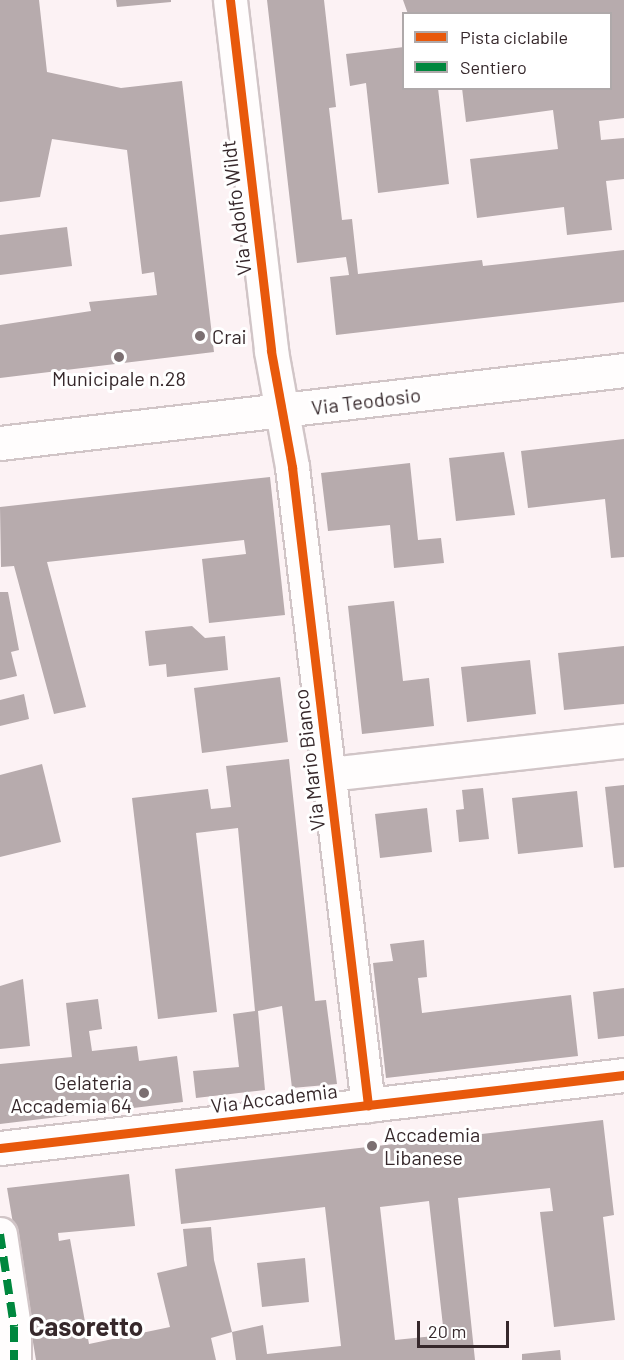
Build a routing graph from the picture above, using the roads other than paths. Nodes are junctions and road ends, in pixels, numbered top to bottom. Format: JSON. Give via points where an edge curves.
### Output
{"nodes":[{"id":1,"x":230,"y":0,"type":"edge"},
{"id":2,"x":624,"y":370,"type":"edge"},
{"id":3,"x":282,"y":411,"type":"junction"},
{"id":4,"x":0,"y":443,"type":"edge"},
{"id":5,"x":624,"y":741,"type":"edge"},
{"id":6,"x":328,"y":774,"type":"junction"},
{"id":7,"x":624,"y":1075,"type":"edge"},
{"id":8,"x":368,"y":1105,"type":"junction"},
{"id":9,"x":0,"y":1148,"type":"edge"},
{"id":10,"x":0,"y":1234,"type":"edge"},
{"id":11,"x":14,"y":1360,"type":"edge"}],
"edges":[{"from":1,"to":3,"type":"street","name":"Via Adolfo Wildt","via":[[271,351]]},
{"from":2,"to":3,"type":"street","name":"Via Teodosio"},
{"from":3,"to":4,"type":"street","name":"Via Teodosio"},
{"from":3,"to":6,"type":"street","name":"Via Mario Bianco"},
{"from":5,"to":6,"type":"street"},
{"from":6,"to":8,"type":"street","name":"Via Mario Bianco"},
{"from":7,"to":8,"type":"street","name":"Via Accademia"},
{"from":8,"to":9,"type":"street","name":"Via Accademia"},
{"from":10,"to":11,"type":"street","via":[[14,1327]]}]}
